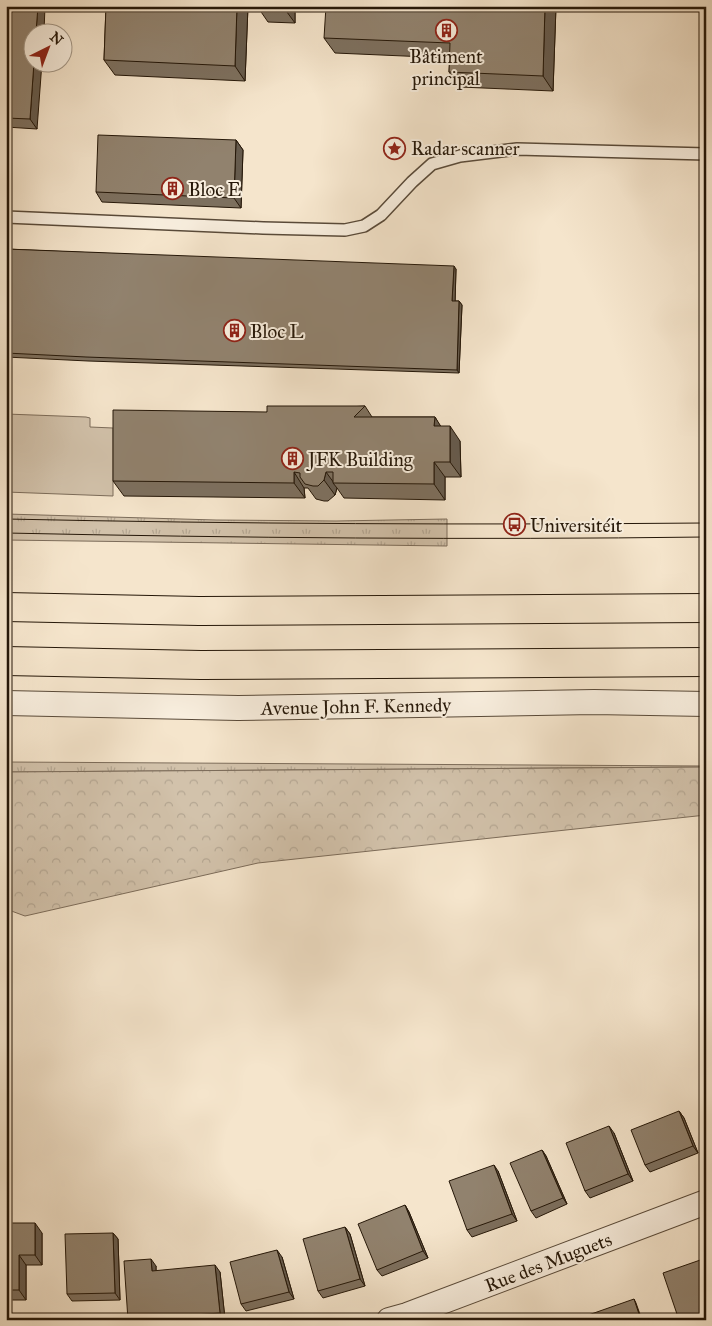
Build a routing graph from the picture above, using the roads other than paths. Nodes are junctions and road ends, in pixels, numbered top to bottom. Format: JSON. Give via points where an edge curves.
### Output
{"nodes":[{"id":1,"x":706,"y":154,"type":"edge"},
{"id":2,"x":6,"y":217,"type":"edge"},
{"id":3,"x":6,"y":607,"type":"edge"},
{"id":4,"x":706,"y":608,"type":"edge"},
{"id":5,"x":6,"y":661,"type":"edge"},
{"id":6,"x":706,"y":662,"type":"edge"},
{"id":7,"x":6,"y":703,"type":"edge"},
{"id":8,"x":706,"y":704,"type":"edge"},
{"id":9,"x":706,"y":1202,"type":"edge"},
{"id":10,"x":389,"y":1320,"type":"edge"}],
"edges":[{"from":1,"to":2,"type":"lane","via":[[517,149],[460,156],[432,164],[382,215],[364,226],[345,230]]},
{"from":3,"to":4,"type":"main road","via":[[198,611]]},
{"from":5,"to":6,"type":"main road","via":[[201,665]]},
{"from":7,"to":8,"type":"street","name":"Avenue John F. Kennedy","via":[[238,708],[594,702]]},
{"from":9,"to":10,"type":"street","name":"Rue des Muguets"}]}
